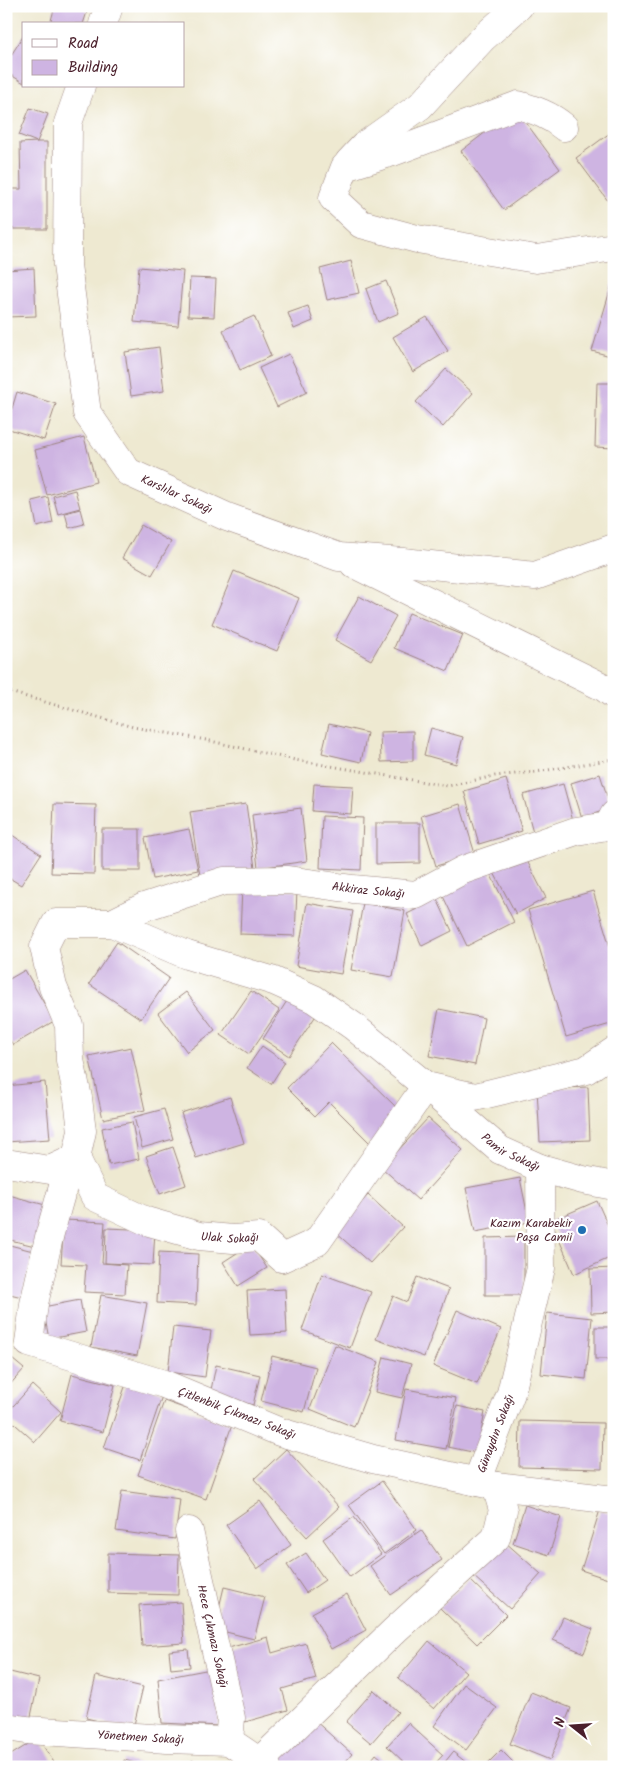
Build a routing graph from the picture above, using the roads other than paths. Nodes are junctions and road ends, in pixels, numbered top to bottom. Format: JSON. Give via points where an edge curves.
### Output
{"nodes":[{"id":1,"x":109,"y":6,"type":"edge"},
{"id":2,"x":519,"y":6,"type":"edge"},
{"id":3,"x":104,"y":22,"type":"edge"},
{"id":4,"x":80,"y":88,"type":"edge"},
{"id":5,"x":564,"y":127,"type":"dead end"},
{"id":6,"x":345,"y":167,"type":"junction"},
{"id":7,"x":614,"y":247,"type":"edge"},
{"id":8,"x":614,"y":548,"type":"edge"},
{"id":9,"x":339,"y":558,"type":"junction"},
{"id":10,"x":614,"y":695,"type":"edge"},
{"id":11,"x":612,"y":822,"type":"edge"},
{"id":12,"x":112,"y":923,"type":"junction"},
{"id":13,"x":614,"y":1051,"type":"edge"},
{"id":14,"x":426,"y":1086,"type":"junction"},
{"id":15,"x":76,"y":1158,"type":"junction"},
{"id":16,"x":6,"y":1163,"type":"edge"},
{"id":17,"x":540,"y":1168,"type":"junction"},
{"id":18,"x":614,"y":1186,"type":"edge"},
{"id":19,"x":487,"y":1484,"type":"junction"},
{"id":20,"x":614,"y":1500,"type":"edge"},
{"id":21,"x":189,"y":1531,"type":"dead end"},
{"id":22,"x":6,"y":1727,"type":"edge"},
{"id":23,"x":229,"y":1741,"type":"junction"},
{"id":24,"x":263,"y":1764,"type":"edge"}],
"edges":[{"from":1,"to":3,"type":"street"},
{"from":2,"to":6,"type":"street","via":[[483,38],[420,106],[365,145]]},
{"from":4,"to":9,"type":"street","name":"Karslılar Sokağı","via":[[68,123],[68,265],[87,413],[128,472],[227,517]]},
{"from":5,"to":6,"type":"street","via":[[538,111],[518,105]]},
{"from":6,"to":7,"type":"street","via":[[333,198],[361,224],[417,239],[536,259]]},
{"from":8,"to":9,"type":"street","name":"Karslılar Sokağı","via":[[536,576]]},
{"from":9,"to":10,"type":"street","via":[[403,587]]},
{"from":11,"to":12,"type":"street","name":"Akkiraz Sokağı","via":[[462,870],[416,895],[288,880],[224,881],[144,907]]},
{"from":12,"to":14,"type":"street","name":"Pamir Sokağı","via":[[187,955],[274,982],[314,999],[353,1026]]},
{"from":12,"to":15,"type":"street","via":[[56,923],[44,947],[52,987],[69,1025],[70,1060],[82,1131]]},
{"from":13,"to":14,"type":"street","via":[[586,1070],[475,1097]]},
{"from":14,"to":15,"type":"street","name":"Ulak Sokağı","via":[[317,1242],[282,1258],[259,1238],[199,1236],[146,1221],[95,1197]]},
{"from":14,"to":17,"type":"street","name":"Pamir Sokağı","via":[[500,1150]]},
{"from":15,"to":16,"type":"street","via":[[50,1170]]},
{"from":15,"to":19,"type":"street","name":"Çitlenbik Çıkmazı Sokağı","via":[[64,1183],[50,1233],[29,1343],[164,1384],[280,1432],[373,1459]]},
{"from":17,"to":18,"type":"street","name":"Pamir Sokağı"},
{"from":17,"to":19,"type":"street","name":"Günaydın Sokağı","via":[[541,1268]]},
{"from":19,"to":20,"type":"street","name":"Çitlenbik Çıkmazı Sokağı"},
{"from":19,"to":24,"type":"street","name":"Günaydın Sokağı","via":[[503,1510],[496,1538],[395,1630]]},
{"from":21,"to":23,"type":"street","name":"Hece Çıkmazı Sokağı","via":[[231,1718]]},
{"from":22,"to":23,"type":"street","name":"Yönetmen Sokağı"},
{"from":23,"to":24,"type":"street","name":"Yönetmen Sokağı"}]}
